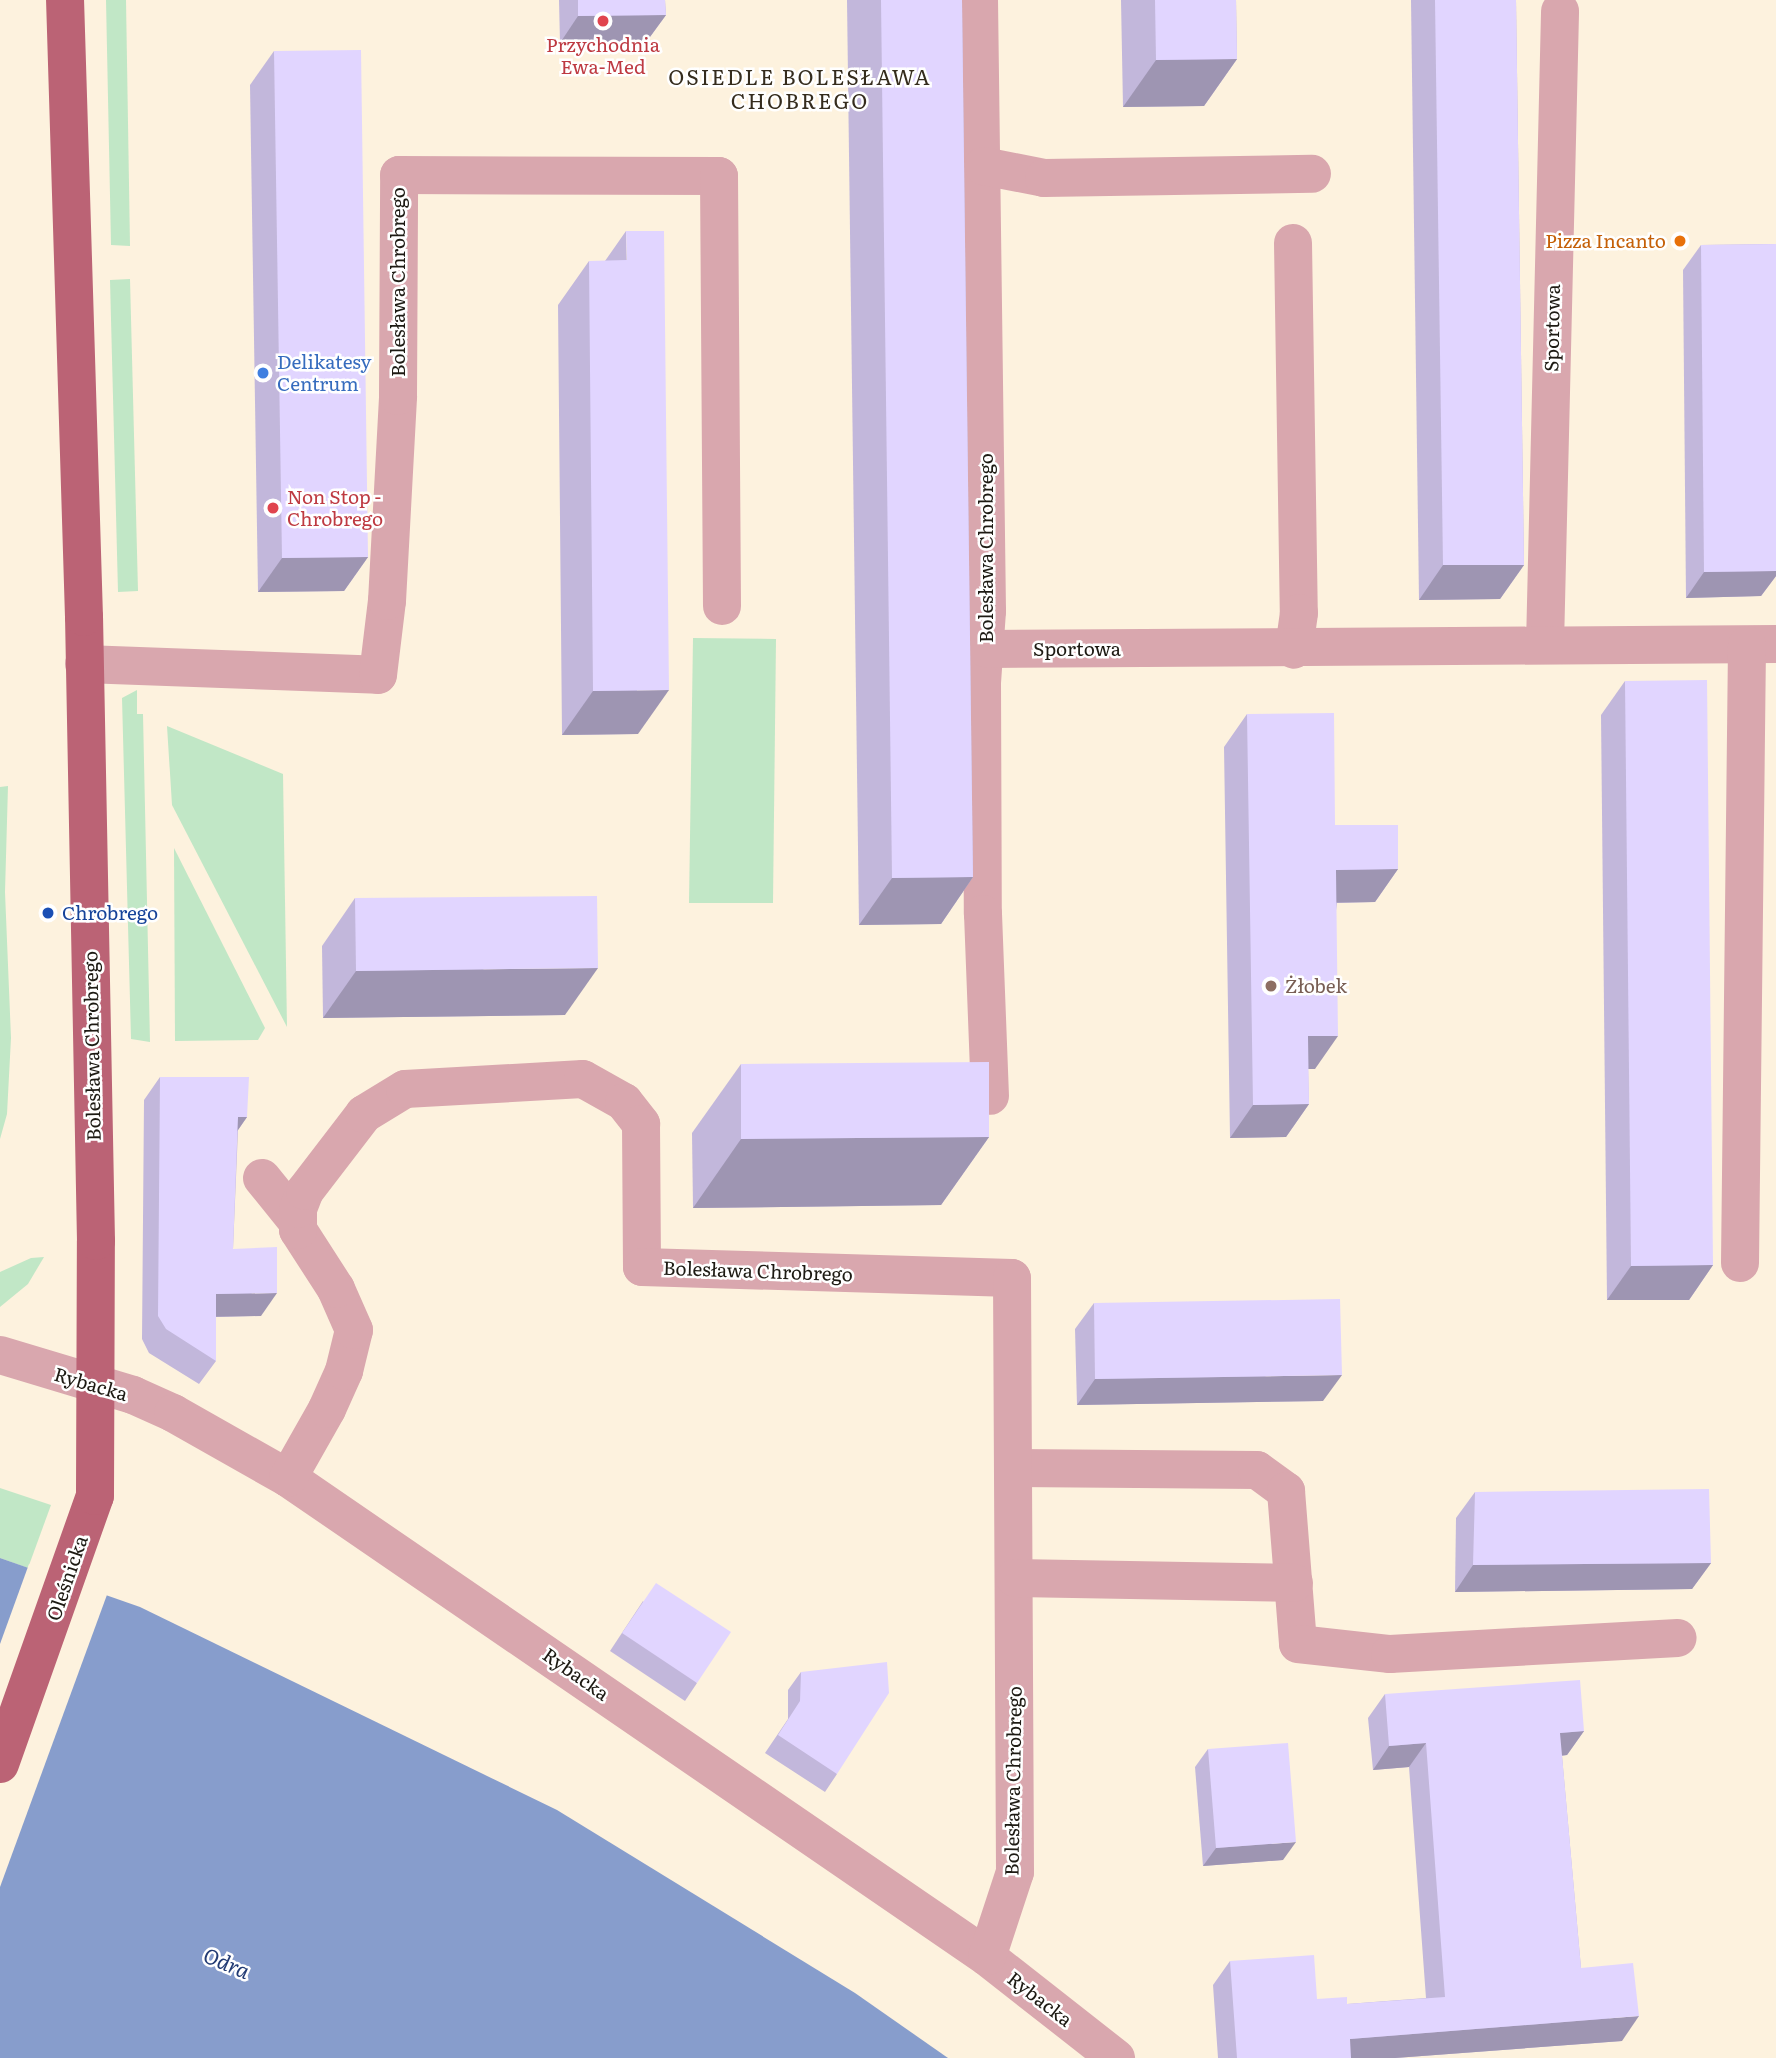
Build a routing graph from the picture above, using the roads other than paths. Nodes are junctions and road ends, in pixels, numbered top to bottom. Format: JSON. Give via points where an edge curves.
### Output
{"nodes":[{"id":1,"x":65,"y":0,"type":"edge"},
{"id":2,"x":979,"y":0,"type":"edge"},
{"id":3,"x":1560,"y":11,"type":"dead end"},
{"id":4,"x":983,"y":166,"type":"junction"},
{"id":5,"x":1312,"y":174,"type":"dead end"},
{"id":6,"x":1293,"y":243,"type":"dead end"},
{"id":7,"x":722,"y":606,"type":"dead end"},
{"id":8,"x":1545,"y":645,"type":"junction"},
{"id":9,"x":1761,"y":645,"type":"edge"},
{"id":10,"x":987,"y":649,"type":"junction"},
{"id":11,"x":1294,"y":650,"type":"junction"},
{"id":12,"x":84,"y":664,"type":"junction"},
{"id":13,"x":990,"y":1096,"type":"edge"},
{"id":14,"x":262,"y":1178,"type":"dead end"},
{"id":15,"x":296,"y":1220,"type":"junction"},
{"id":16,"x":1740,"y":1263,"type":"dead end"},
{"id":17,"x":0,"y":1355,"type":"edge"},
{"id":18,"x":96,"y":1386,"type":"junction"},
{"id":19,"x":1015,"y":1468,"type":"junction"},
{"id":20,"x":288,"y":1478,"type":"junction"},
{"id":21,"x":1015,"y":1578,"type":"junction"},
{"id":22,"x":1294,"y":1583,"type":"junction"},
{"id":23,"x":1678,"y":1638,"type":"dead end"},
{"id":24,"x":0,"y":1765,"type":"edge"},
{"id":25,"x":987,"y":1957,"type":"junction"},
{"id":26,"x":1116,"y":2058,"type":"edge"}],
"edges":[{"from":1,"to":12,"type":"main road","name":"Bolesława Chrobrego"},
{"from":2,"to":4,"type":"street","name":"Bolesława Chrobrego"},
{"from":3,"to":8,"type":"street","name":"Sportowa"},
{"from":4,"to":5,"type":"street","via":[[1044,178]]},
{"from":4,"to":10,"type":"street","name":"Bolesława Chrobrego"},
{"from":6,"to":11,"type":"street","via":[[1299,613]]},
{"from":7,"to":12,"type":"street","name":"Bolesława Chrobrego","via":[[719,176],[399,175],[398,396],[387,601],[378,675]]},
{"from":8,"to":9,"type":"street","name":"Sportowa"},
{"from":8,"to":11,"type":"street","name":"Sportowa"},
{"from":9,"to":16,"type":"street"},
{"from":10,"to":11,"type":"street","name":"Sportowa"},
{"from":10,"to":13,"type":"street","name":"Bolesława Chrobrego","via":[[982,683],[983,914]]},
{"from":12,"to":18,"type":"main road","name":"Bolesława Chrobrego"},
{"from":14,"to":15,"type":"street"},
{"from":15,"to":19,"type":"street","name":"Bolesława Chrobrego","via":[[305,1191],[364,1114],[392,1093],[583,1079],[624,1102],[641,1124],[642,1267],[1012,1278]]},
{"from":15,"to":20,"type":"street","via":[[354,1330],[344,1371]]},
{"from":17,"to":18,"type":"street","name":"Rybacka"},
{"from":18,"to":20,"type":"street","name":"Rybacka","via":[[173,1413]]},
{"from":18,"to":24,"type":"main road","name":"Oleśnicka","via":[[95,1496]]},
{"from":19,"to":21,"type":"street","name":"Bolesława Chrobrego"},
{"from":19,"to":22,"type":"street","via":[[1257,1470],[1286,1491]]},
{"from":20,"to":25,"type":"street","name":"Rybacka"},
{"from":21,"to":22,"type":"street"},
{"from":21,"to":25,"type":"street","name":"Bolesława Chrobrego","via":[[1015,1872]]},
{"from":22,"to":23,"type":"street","via":[[1298,1644],[1390,1654]]},
{"from":25,"to":26,"type":"street","name":"Rybacka"}]}
